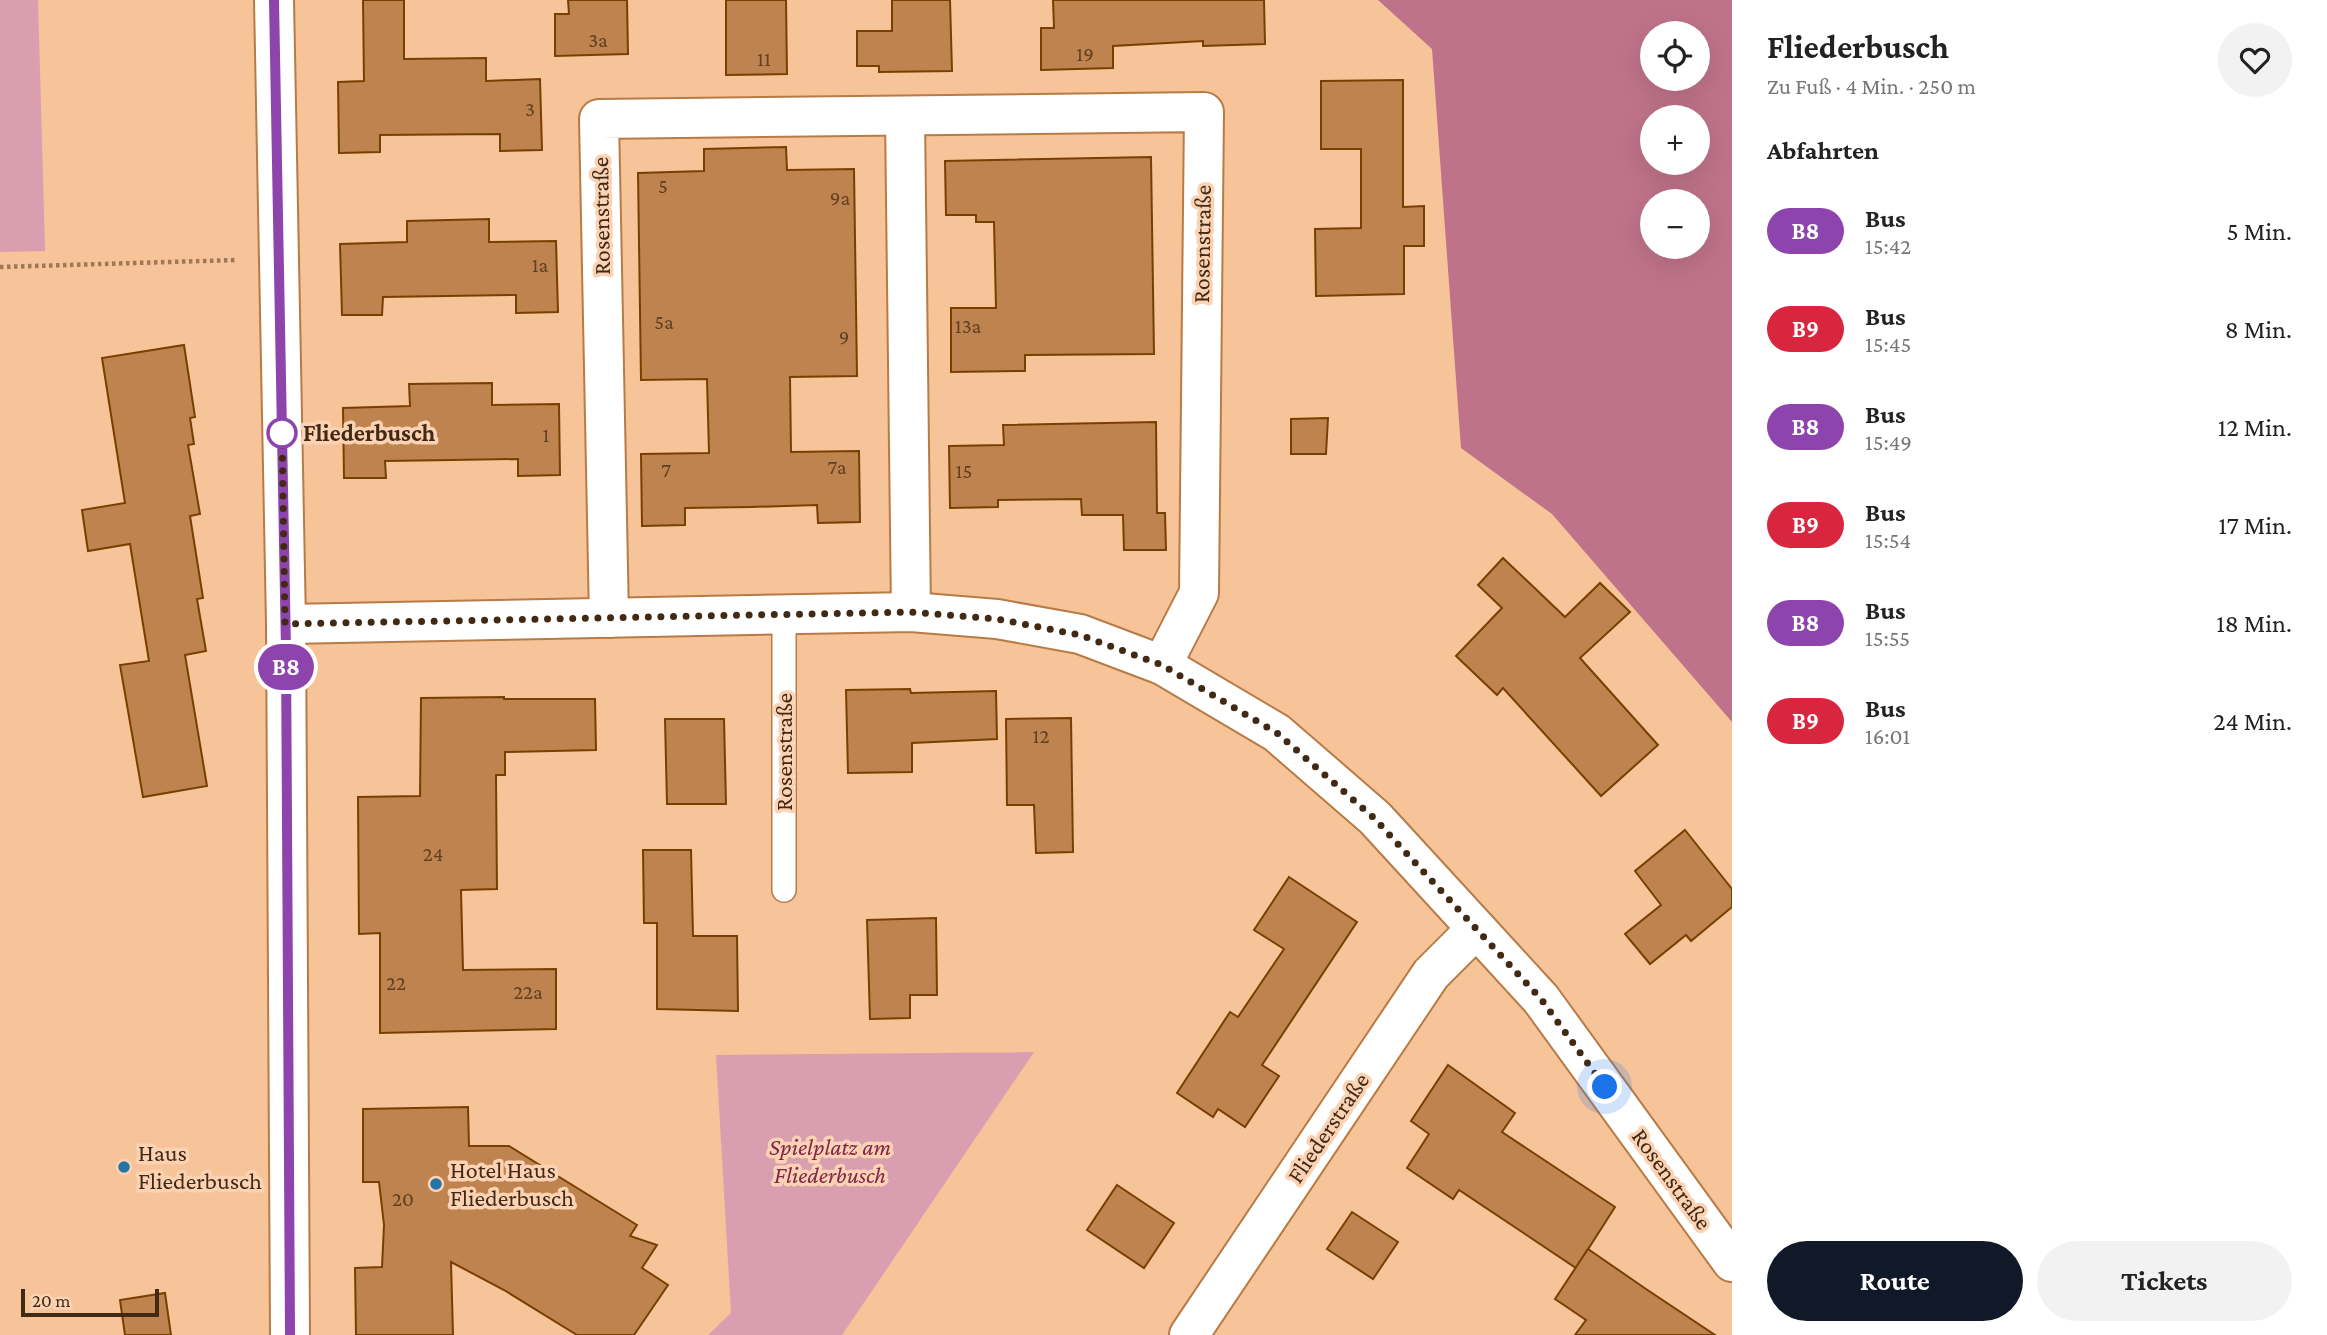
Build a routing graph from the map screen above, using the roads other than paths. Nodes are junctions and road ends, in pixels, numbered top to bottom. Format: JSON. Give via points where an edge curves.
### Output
{"nodes":[{"id":1,"x":274,"y":0,"type":"edge"},
{"id":2,"x":905,"y":116,"type":"junction"},
{"id":3,"x":911,"y":612,"type":"junction"},
{"id":4,"x":784,"y":615,"type":"junction"},
{"id":5,"x":608,"y":618,"type":"junction"},
{"id":6,"x":285,"y":624,"type":"junction"},
{"id":7,"x":1162,"y":665,"type":"junction"},
{"id":8,"x":784,"y":890,"type":"dead end"},
{"id":9,"x":1476,"y":929,"type":"junction"},
{"id":10,"x":1732,"y":1262,"type":"edge"},
{"id":11,"x":290,"y":1335,"type":"edge"},
{"id":12,"x":1189,"y":1335,"type":"edge"}],
"edges":[{"from":1,"to":6,"type":"street"},
{"from":2,"to":3,"type":"street"},
{"from":2,"to":5,"type":"street","name":"Rosenstraße","via":[[599,119]]},
{"from":2,"to":7,"type":"street","name":"Rosenstraße","via":[[1204,112],[1199,593]]},
{"from":3,"to":4,"type":"street","name":"Rosenstraße"},
{"from":3,"to":7,"type":"street","name":"Rosenstraße","via":[[997,619],[1080,635]]},
{"from":4,"to":5,"type":"street","name":"Rosenstraße"},
{"from":4,"to":8,"type":"lane","name":"Rosenstraße"},
{"from":5,"to":6,"type":"street","name":"Rosenstraße"},
{"from":6,"to":11,"type":"street"},
{"from":7,"to":9,"type":"street","name":"Rosenstraße","via":[[1277,733],[1374,818]]},
{"from":9,"to":10,"type":"street","name":"Rosenstraße","via":[[1541,999]]},
{"from":9,"to":12,"type":"street","name":"Fliederstraße","via":[[1431,974]]}]}
